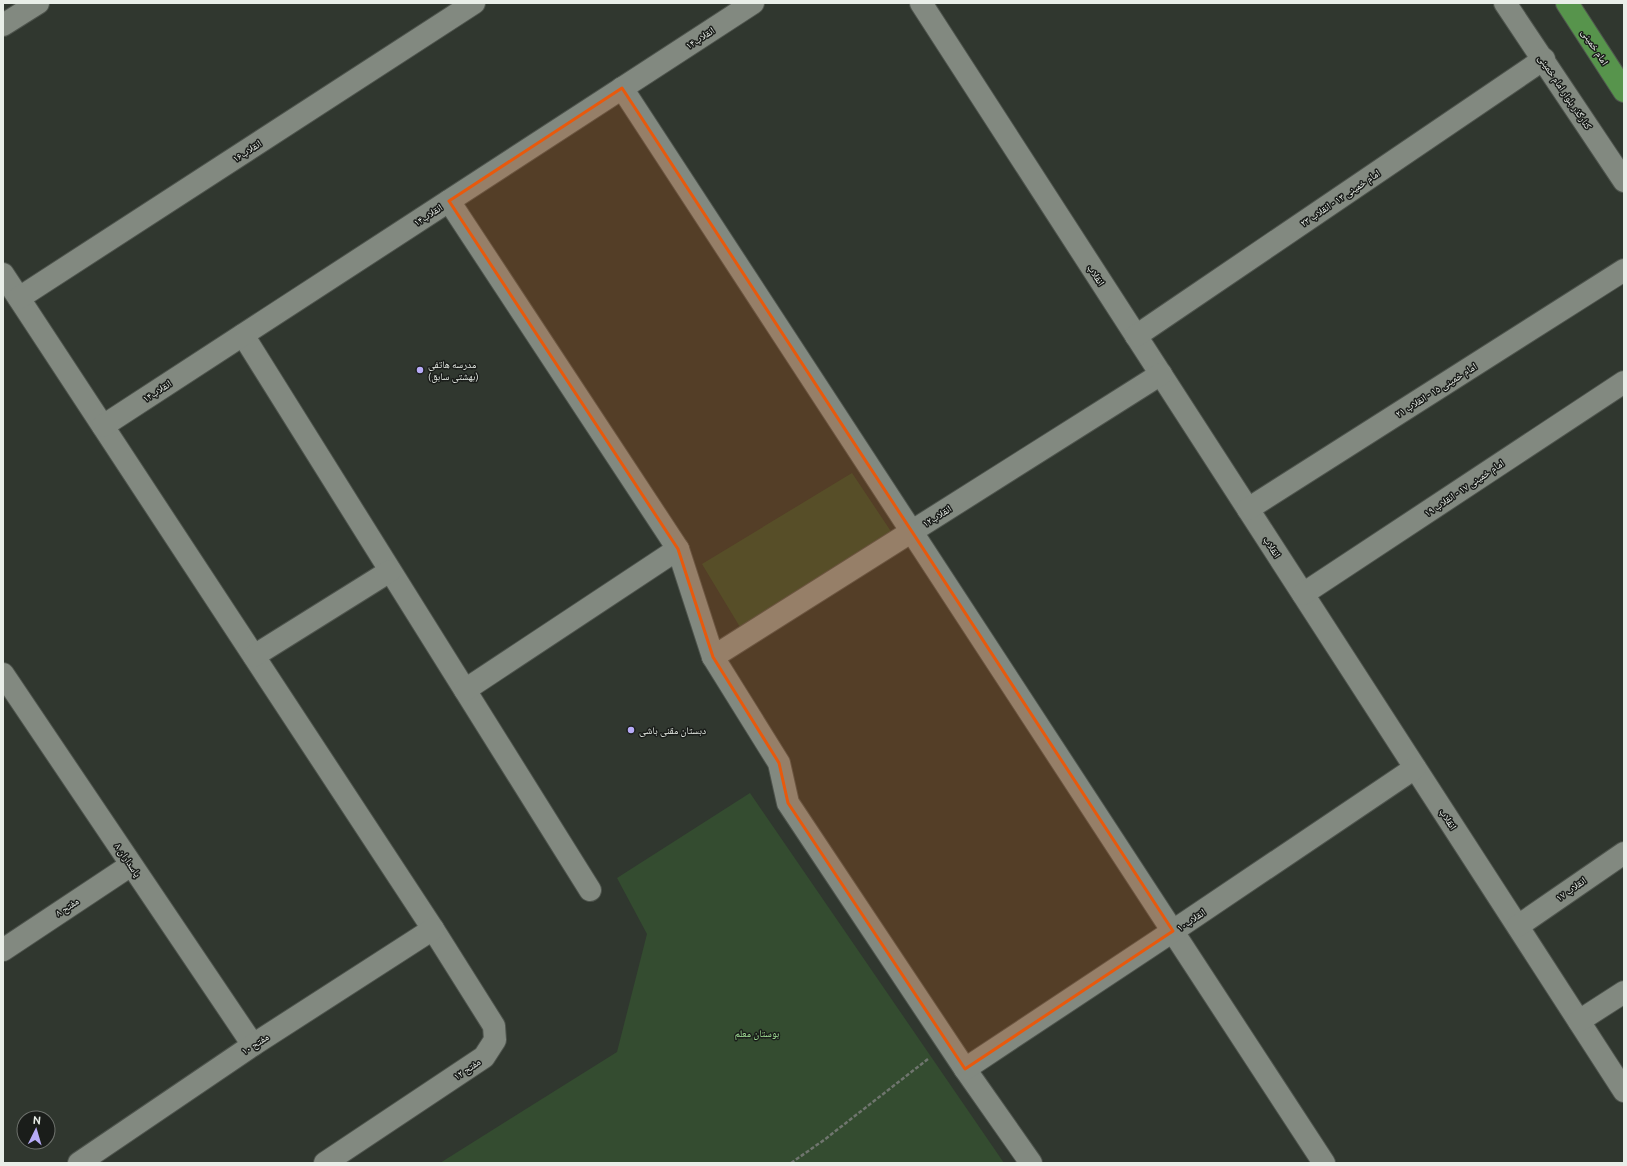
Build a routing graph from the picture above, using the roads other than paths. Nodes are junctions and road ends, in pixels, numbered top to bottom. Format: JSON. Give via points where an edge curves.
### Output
{"nodes":[{"id":1,"x":38,"y":3,"type":"edge"},
{"id":2,"x":474,"y":3,"type":"edge"},
{"id":3,"x":753,"y":3,"type":"edge"},
{"id":4,"x":921,"y":3,"type":"edge"},
{"id":5,"x":1505,"y":3,"type":"edge"},
{"id":6,"x":1567,"y":3,"type":"edge"},
{"id":7,"x":3,"y":25,"type":"edge"},
{"id":8,"x":1544,"y":59,"type":"junction"},
{"id":9,"x":622,"y":88,"type":"junction"},
{"id":10,"x":1624,"y":90,"type":"edge"},
{"id":11,"x":1624,"y":181,"type":"edge"},
{"id":12,"x":449,"y":201,"type":"junction"},
{"id":13,"x":1624,"y":270,"type":"edge"},
{"id":14,"x":3,"y":274,"type":"edge"},
{"id":15,"x":19,"y":298,"type":"junction"},
{"id":16,"x":243,"y":335,"type":"junction"},
{"id":17,"x":1136,"y":336,"type":"junction"},
{"id":18,"x":1161,"y":374,"type":"junction"},
{"id":19,"x":1624,"y":382,"type":"edge"},
{"id":20,"x":103,"y":426,"type":"junction"},
{"id":21,"x":1248,"y":509,"type":"junction"},
{"id":22,"x":912,"y":532,"type":"junction"},
{"id":23,"x":678,"y":549,"type":"junction"},
{"id":24,"x":390,"y":571,"type":"junction"},
{"id":25,"x":1303,"y":594,"type":"junction"},
{"id":26,"x":254,"y":656,"type":"junction"},
{"id":27,"x":713,"y":657,"type":"junction"},
{"id":28,"x":3,"y":674,"type":"edge"},
{"id":29,"x":465,"y":690,"type":"junction"},
{"id":30,"x":1415,"y":768,"type":"junction"},
{"id":31,"x":1624,"y":853,"type":"edge"},
{"id":32,"x":131,"y":865,"type":"junction"},
{"id":33,"x":590,"y":890,"type":"dead end"},
{"id":34,"x":1518,"y":926,"type":"junction"},
{"id":35,"x":433,"y":929,"type":"junction"},
{"id":36,"x":1173,"y":932,"type":"junction"},
{"id":37,"x":3,"y":950,"type":"edge"},
{"id":38,"x":1624,"y":992,"type":"edge"},
{"id":39,"x":1579,"y":1021,"type":"junction"},
{"id":40,"x":254,"y":1045,"type":"junction"},
{"id":41,"x":965,"y":1069,"type":"junction"},
{"id":42,"x":1624,"y":1091,"type":"edge"},
{"id":43,"x":79,"y":1163,"type":"edge"},
{"id":44,"x":325,"y":1163,"type":"edge"},
{"id":45,"x":1031,"y":1163,"type":"edge"},
{"id":46,"x":1324,"y":1163,"type":"edge"}],
"edges":[{"from":1,"to":7,"type":"street"},
{"from":2,"to":15,"type":"street","name":"انقلاب۱۶"},
{"from":3,"to":9,"type":"street","name":"انقلاب۱۴"},
{"from":4,"to":17,"type":"street","name":"انقلاب"},
{"from":5,"to":8,"type":"street","name":"کنارگذر بلوار امام خمینی"},
{"from":6,"to":10,"type":"main road","name":"امام خمینی"},
{"from":8,"to":11,"type":"street","name":"کنارگذر بلوار امام خمینی"},
{"from":8,"to":17,"type":"street","name":"امام خمینی ۱۳ - انقلاب ۲۳"},
{"from":9,"to":12,"type":"street","name":"انقلاب۱۴"},
{"from":9,"to":22,"type":"street"},
{"from":12,"to":16,"type":"street","name":"انقلاب۱۴"},
{"from":12,"to":23,"type":"street"},
{"from":13,"to":21,"type":"street","name":"امام خمینی ۱۵ - انقلاب ۲۱"},
{"from":14,"to":15,"type":"street","name":"مفتح ۱۲"},
{"from":15,"to":20,"type":"street","name":"مفتح ۱۲"},
{"from":16,"to":20,"type":"street","name":"انقلاب۱۴"},
{"from":16,"to":24,"type":"street"},
{"from":17,"to":18,"type":"street","name":"انقلاب"},
{"from":18,"to":21,"type":"street","name":"انقلاب"},
{"from":18,"to":22,"type":"street","name":"انقلاب۱۲"},
{"from":19,"to":25,"type":"street","name":"امام خمینی ۱۷ - انقلاب ۱۹"},
{"from":20,"to":26,"type":"street","name":"مفتح ۱۲"},
{"from":21,"to":25,"type":"street","name":"انقلاب"},
{"from":22,"to":27,"type":"street","name":"انقلاب۱۲"},
{"from":22,"to":36,"type":"street"},
{"from":23,"to":27,"type":"street"},
{"from":23,"to":29,"type":"street"},
{"from":24,"to":26,"type":"street"},
{"from":24,"to":29,"type":"street"},
{"from":25,"to":30,"type":"street","name":"انقلاب"},
{"from":26,"to":35,"type":"street","name":"مفتح ۱۲"},
{"from":27,"to":41,"type":"street","via":[[779,763],[788,803]]},
{"from":28,"to":32,"type":"street","name":"پاسداران ۸"},
{"from":29,"to":33,"type":"street"},
{"from":30,"to":34,"type":"street","name":"انقلاب"},
{"from":30,"to":36,"type":"street","name":"انقلاب۱۰"},
{"from":31,"to":34,"type":"street","name":"انقلاب ۱۷"},
{"from":32,"to":37,"type":"street","name":"مفتح ۸"},
{"from":32,"to":40,"type":"street","name":"پاسداران ۸"},
{"from":34,"to":39,"type":"street","name":"انقلاب"},
{"from":35,"to":40,"type":"street","name":"مفتح ۱۰"},
{"from":35,"to":44,"type":"street","name":"مفتح ۱۲","via":[[494,1026],[495,1040],[484,1057]]},
{"from":36,"to":41,"type":"street","name":"انقلاب۱۰"},
{"from":36,"to":46,"type":"street"},
{"from":38,"to":39,"type":"street"},
{"from":39,"to":42,"type":"street","name":"انقلاب"},
{"from":40,"to":43,"type":"street","name":"مفتح ۱۰"},
{"from":41,"to":45,"type":"street"}]}
